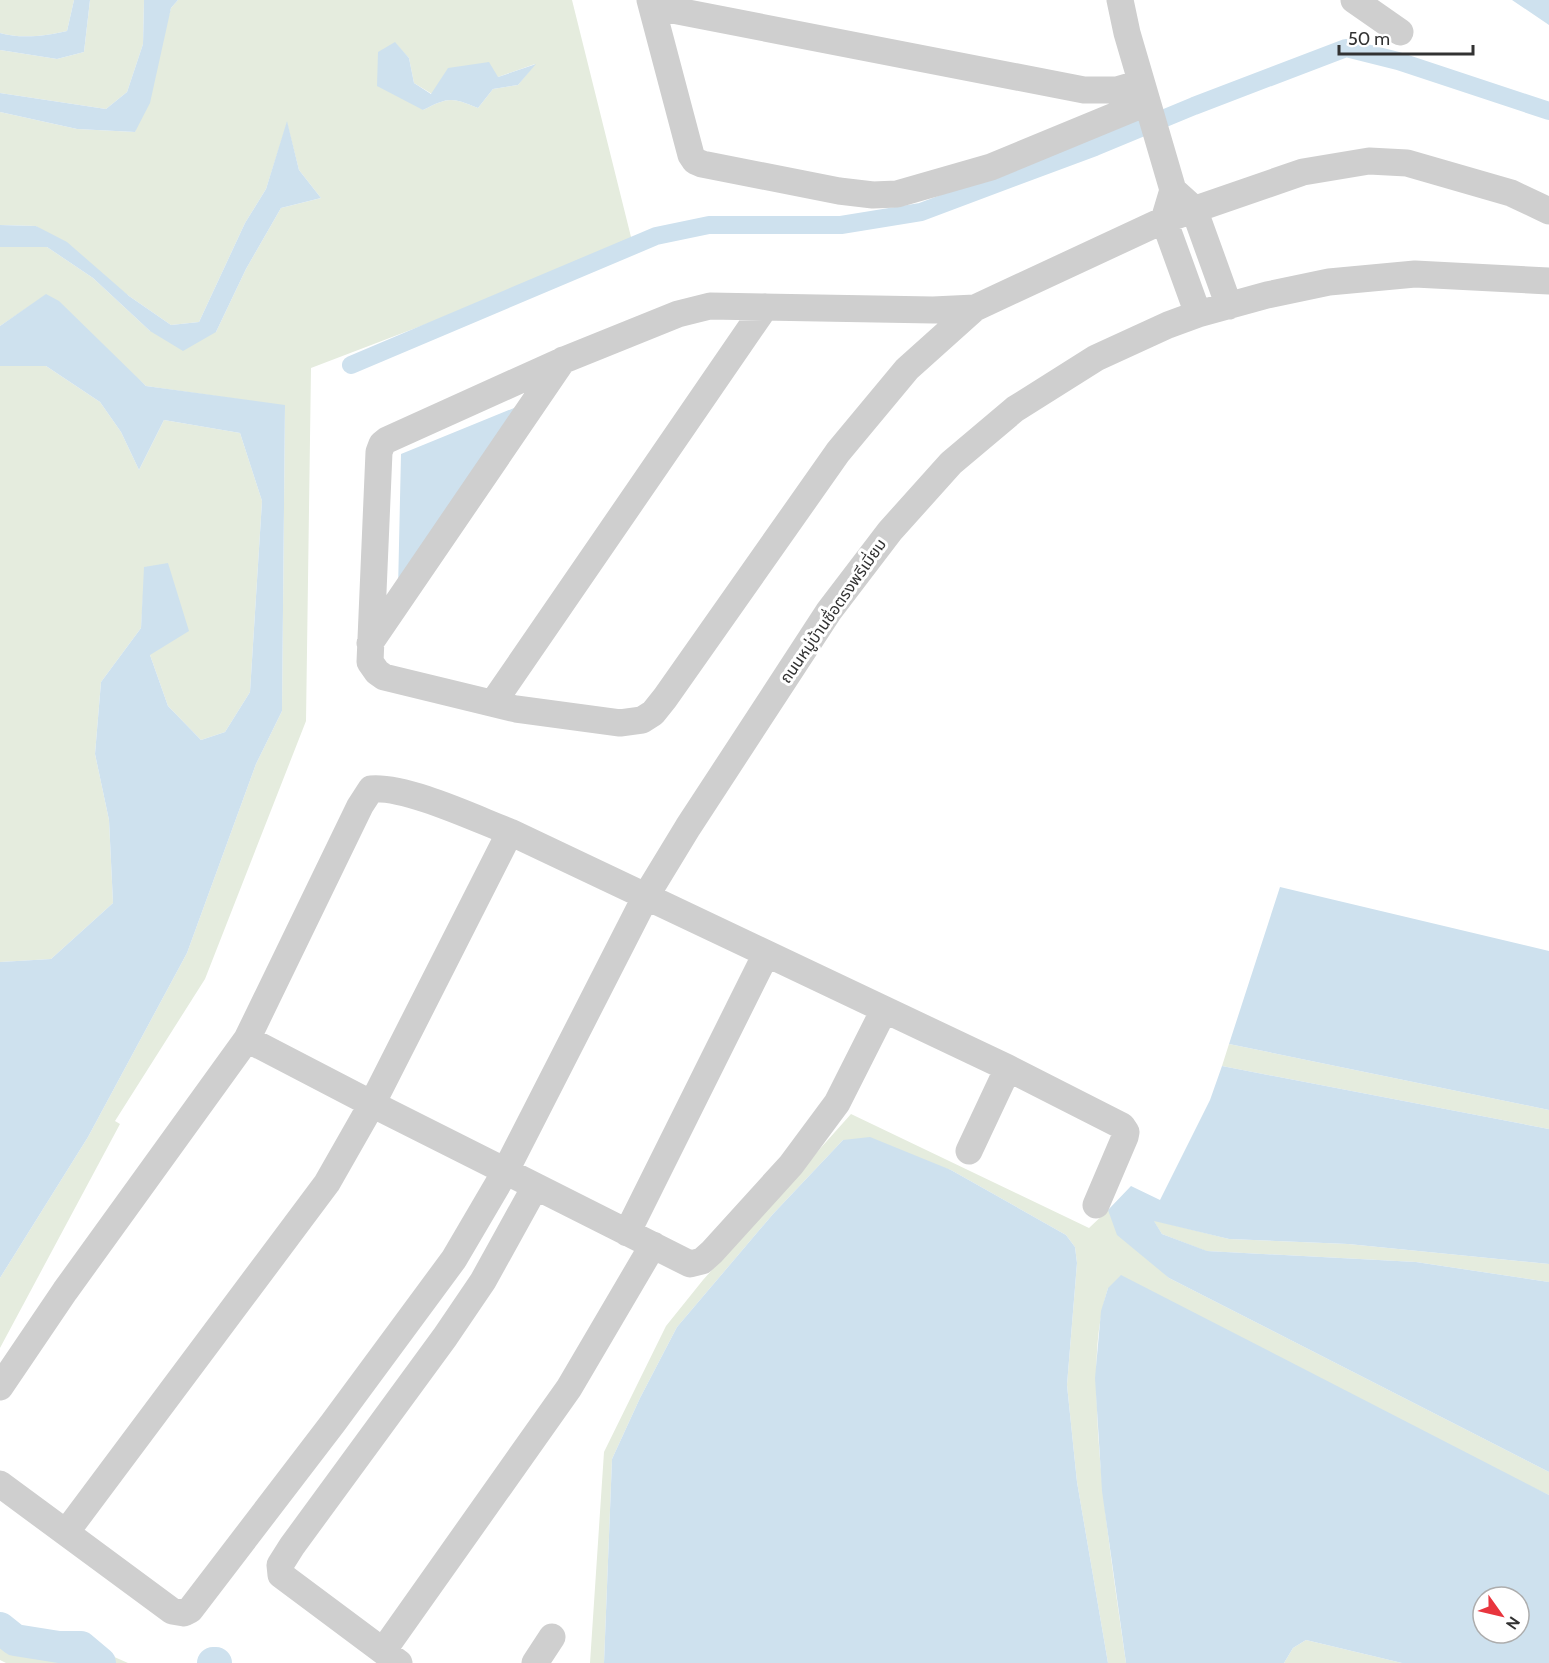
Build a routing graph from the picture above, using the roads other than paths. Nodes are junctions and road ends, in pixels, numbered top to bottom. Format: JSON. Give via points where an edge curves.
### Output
{"nodes":[{"id":1,"x":1120,"y":0,"type":"edge"},
{"id":2,"x":1354,"y":0,"type":"edge"},
{"id":3,"x":651,"y":3,"type":"edge"},
{"id":4,"x":1400,"y":32,"type":"dead end"},
{"id":5,"x":1100,"y":90,"type":"junction"},
{"id":6,"x":1144,"y":97,"type":"junction"},
{"id":7,"x":1106,"y":120,"type":"junction"},
{"id":8,"x":1173,"y":190,"type":"junction"},
{"id":9,"x":1194,"y":209,"type":"junction"},
{"id":10,"x":1549,"y":211,"type":"edge"},
{"id":11,"x":1164,"y":220,"type":"junction"},
{"id":12,"x":1549,"y":281,"type":"edge"},
{"id":13,"x":1228,"y":306,"type":"junction"},
{"id":14,"x":765,"y":307,"type":"junction"},
{"id":15,"x":975,"y":308,"type":"junction"},
{"id":16,"x":933,"y":310,"type":"junction"},
{"id":17,"x":1198,"y":314,"type":"junction"},
{"id":18,"x":564,"y":360,"type":"junction"},
{"id":19,"x":907,"y":369,"type":"junction"},
{"id":20,"x":370,"y":644,"type":"junction"},
{"id":21,"x":493,"y":703,"type":"junction"},
{"id":22,"x":510,"y":832,"type":"junction"},
{"id":23,"x":646,"y":896,"type":"junction"},
{"id":24,"x":766,"y":954,"type":"junction"},
{"id":25,"x":885,"y":1010,"type":"junction"},
{"id":26,"x":247,"y":1039,"type":"junction"},
{"id":27,"x":1008,"y":1068,"type":"junction"},
{"id":28,"x":372,"y":1104,"type":"junction"},
{"id":29,"x":969,"y":1152,"type":"dead end"},
{"id":30,"x":505,"y":1172,"type":"junction"},
{"id":31,"x":535,"y":1187,"type":"junction"},
{"id":32,"x":1096,"y":1205,"type":"dead end"},
{"id":33,"x":627,"y":1233,"type":"junction"},
{"id":34,"x":653,"y":1245,"type":"junction"},
{"id":35,"x":0,"y":1387,"type":"edge"},
{"id":36,"x":0,"y":1484,"type":"edge"},
{"id":37,"x":67,"y":1532,"type":"junction"},
{"id":38,"x":552,"y":1637,"type":"dead end"},
{"id":39,"x":391,"y":1657,"type":"edge"},
{"id":40,"x":535,"y":1663,"type":"edge"}],
"edges":[{"from":1,"to":6,"type":"street"},
{"from":2,"to":4,"type":"street"},
{"from":3,"to":5,"type":"street","via":[[1084,90]]},
{"from":3,"to":7,"type":"street","via":[[691,155],[702,164],[839,191],[897,194],[991,166]]},
{"from":5,"to":6,"type":"street"},
{"from":5,"to":7,"type":"street"},
{"from":6,"to":7,"type":"street"},
{"from":6,"to":8,"type":"street"},
{"from":8,"to":9,"type":"street"},
{"from":8,"to":11,"type":"street"},
{"from":9,"to":10,"type":"street","via":[[1303,172],[1369,161],[1407,164],[1452,176],[1511,193]]},
{"from":9,"to":11,"type":"street"},
{"from":9,"to":13,"type":"street"},
{"from":11,"to":15,"type":"street"},
{"from":11,"to":17,"type":"street"},
{"from":12,"to":13,"type":"street","name":"ถนนหมู่บ้านซื่อตรงพรีเมี่ยม","via":[[1415,274],[1329,282]]},
{"from":13,"to":17,"type":"street","name":"ถนนหมู่บ้านซื่อตรงพรีเมี่ยม"},
{"from":14,"to":16,"type":"street"},
{"from":14,"to":18,"type":"street","via":[[711,306],[678,314]]},
{"from":14,"to":21,"type":"street"},
{"from":15,"to":16,"type":"street"},
{"from":15,"to":19,"type":"street"},
{"from":16,"to":19,"type":"street"},
{"from":17,"to":23,"type":"street","name":"ถนนหมู่บ้านซื่อตรงพรีเมี่ยม","via":[[1096,358],[1015,409],[951,463],[890,531],[829,611]]},
{"from":18,"to":20,"type":"street"},
{"from":18,"to":20,"type":"street","via":[[382,444]]},
{"from":19,"to":21,"type":"street","via":[[838,452],[653,713],[642,720],[620,723]]},
{"from":20,"to":21,"type":"street","via":[[370,662],[384,677]]},
{"from":22,"to":23,"type":"street"},
{"from":22,"to":26,"type":"street","via":[[429,800],[371,789]]},
{"from":22,"to":28,"type":"street"},
{"from":23,"to":24,"type":"street"},
{"from":23,"to":30,"type":"street","name":"ถนนหมู่บ้านซื่อตรงพรีเมี่ยม"},
{"from":24,"to":25,"type":"street"},
{"from":24,"to":33,"type":"street"},
{"from":25,"to":27,"type":"street"},
{"from":25,"to":34,"type":"street","via":[[837,1103],[791,1165],[712,1252],[702,1261],[690,1264]]},
{"from":26,"to":28,"type":"street"},
{"from":26,"to":35,"type":"street"},
{"from":27,"to":29,"type":"street"},
{"from":27,"to":32,"type":"street","via":[[1122,1126],[1126,1132]]},
{"from":28,"to":30,"type":"street"},
{"from":28,"to":37,"type":"street","via":[[304,1216]]},
{"from":30,"to":31,"type":"street"},
{"from":30,"to":37,"type":"street","name":"ถนนหมู่บ้านซื่อตรงพรีเมี่ยม","via":[[454,1260],[190,1610],[172,1611]]},
{"from":31,"to":33,"type":"street"},
{"from":31,"to":39,"type":"street","via":[[483,1281],[280,1566],[281,1575]]},
{"from":33,"to":34,"type":"street"},
{"from":34,"to":39,"type":"street","via":[[570,1388]]},
{"from":36,"to":37,"type":"street","name":"ถนนหมู่บ้านซื่อตรงพรีเมี่ยม"},
{"from":38,"to":40,"type":"street"}]}
